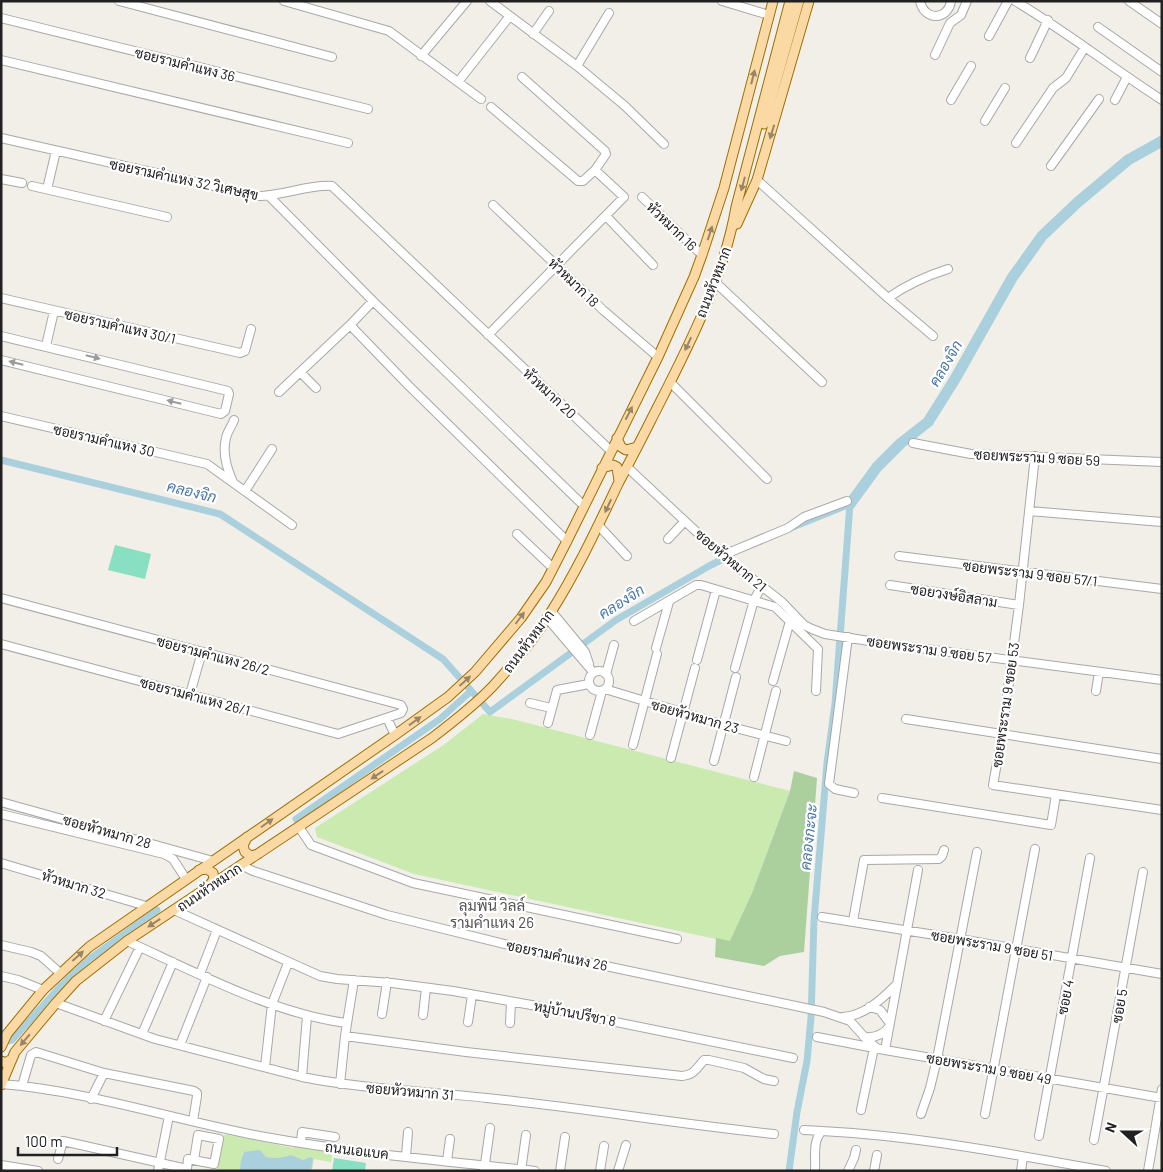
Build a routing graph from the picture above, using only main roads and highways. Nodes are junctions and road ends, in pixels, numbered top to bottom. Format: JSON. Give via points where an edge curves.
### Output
{"nodes":[{"id":1,"x":773,"y":1,"type":"edge"},
{"id":2,"x":790,"y":1,"type":"edge"},
{"id":3,"x":799,"y":1,"type":"edge"},
{"id":4,"x":809,"y":1,"type":"edge"},
{"id":5,"x":750,"y":156,"type":"junction"},
{"id":6,"x":732,"y":234,"type":"junction"},
{"id":7,"x":617,"y":438,"type":"junction"},
{"id":8,"x":638,"y":447,"type":"junction"},
{"id":9,"x":602,"y":468,"type":"junction"},
{"id":10,"x":619,"y":482,"type":"junction"},
{"id":11,"x":247,"y":837,"type":"junction"},
{"id":12,"x":258,"y":854,"type":"junction"},
{"id":13,"x":199,"y":870,"type":"junction"},
{"id":14,"x":209,"y":886,"type":"junction"},
{"id":15,"x":1,"y":1047,"type":"edge"},
{"id":16,"x":12,"y":1059,"type":"junction"},
{"id":17,"x":1,"y":1061,"type":"edge"},
{"id":18,"x":1,"y":1084,"type":"edge"}],
"edges":[{"from":7,"to":1,"type":"main road","name":"ถนนหัวหมาก","one_way":true,"via":[[658,356],[702,255],[726,180]]},
{"from":2,"to":5,"type":"main road","name":"ถนนหัวหมาก"},
{"from":3,"to":5,"type":"main road","via":[[769,108]]},
{"from":4,"to":6,"type":"main road","one_way":true,"via":[[757,180]]},
{"from":5,"to":6,"type":"main road","name":"ถนนหัวหมาก","one_way":true},
{"from":6,"to":8,"type":"main road","name":"ถนนหัวหมาก","one_way":true,"via":[[701,317]]},
{"from":7,"to":8,"type":"main road","via":[[626,450]]},
{"from":7,"to":9,"type":"main road","name":"ถนนหัวหมาก"},
{"from":8,"to":10,"type":"main road","name":"ถนนหัวหมาก"},
{"from":9,"to":10,"type":"main road","via":[[617,467]]},
{"from":11,"to":9,"type":"main road","name":"ถนนหัวหมาก","one_way":true,"via":[[438,704],[475,672],[521,618],[553,568]]},
{"from":10,"to":12,"type":"main road","name":"ถนนหัวหมาก","one_way":true,"via":[[599,526],[549,615],[491,688],[432,738]]},
{"from":11,"to":12,"type":"main road","via":[[243,846],[245,852],[251,856]]},
{"from":11,"to":13,"type":"main road","name":"ถนนหัวหมาก"},
{"from":12,"to":14,"type":"main road","name":"ถนนหัวหมาก"},
{"from":13,"to":14,"type":"main road","via":[[207,869],[213,873],[214,880]]},
{"from":15,"to":13,"type":"main road","name":"ถนนหัวหมาก","one_way":true,"via":[[7,1034],[42,990],[89,947]]},
{"from":14,"to":16,"type":"main road","name":"ถนนหัวหมาก","one_way":true,"via":[[127,941],[76,981]]},
{"from":16,"to":17,"type":"main road","via":[[5,1063]]},
{"from":16,"to":18,"type":"main road","name":"ถนนหัวหมาก"}]}
